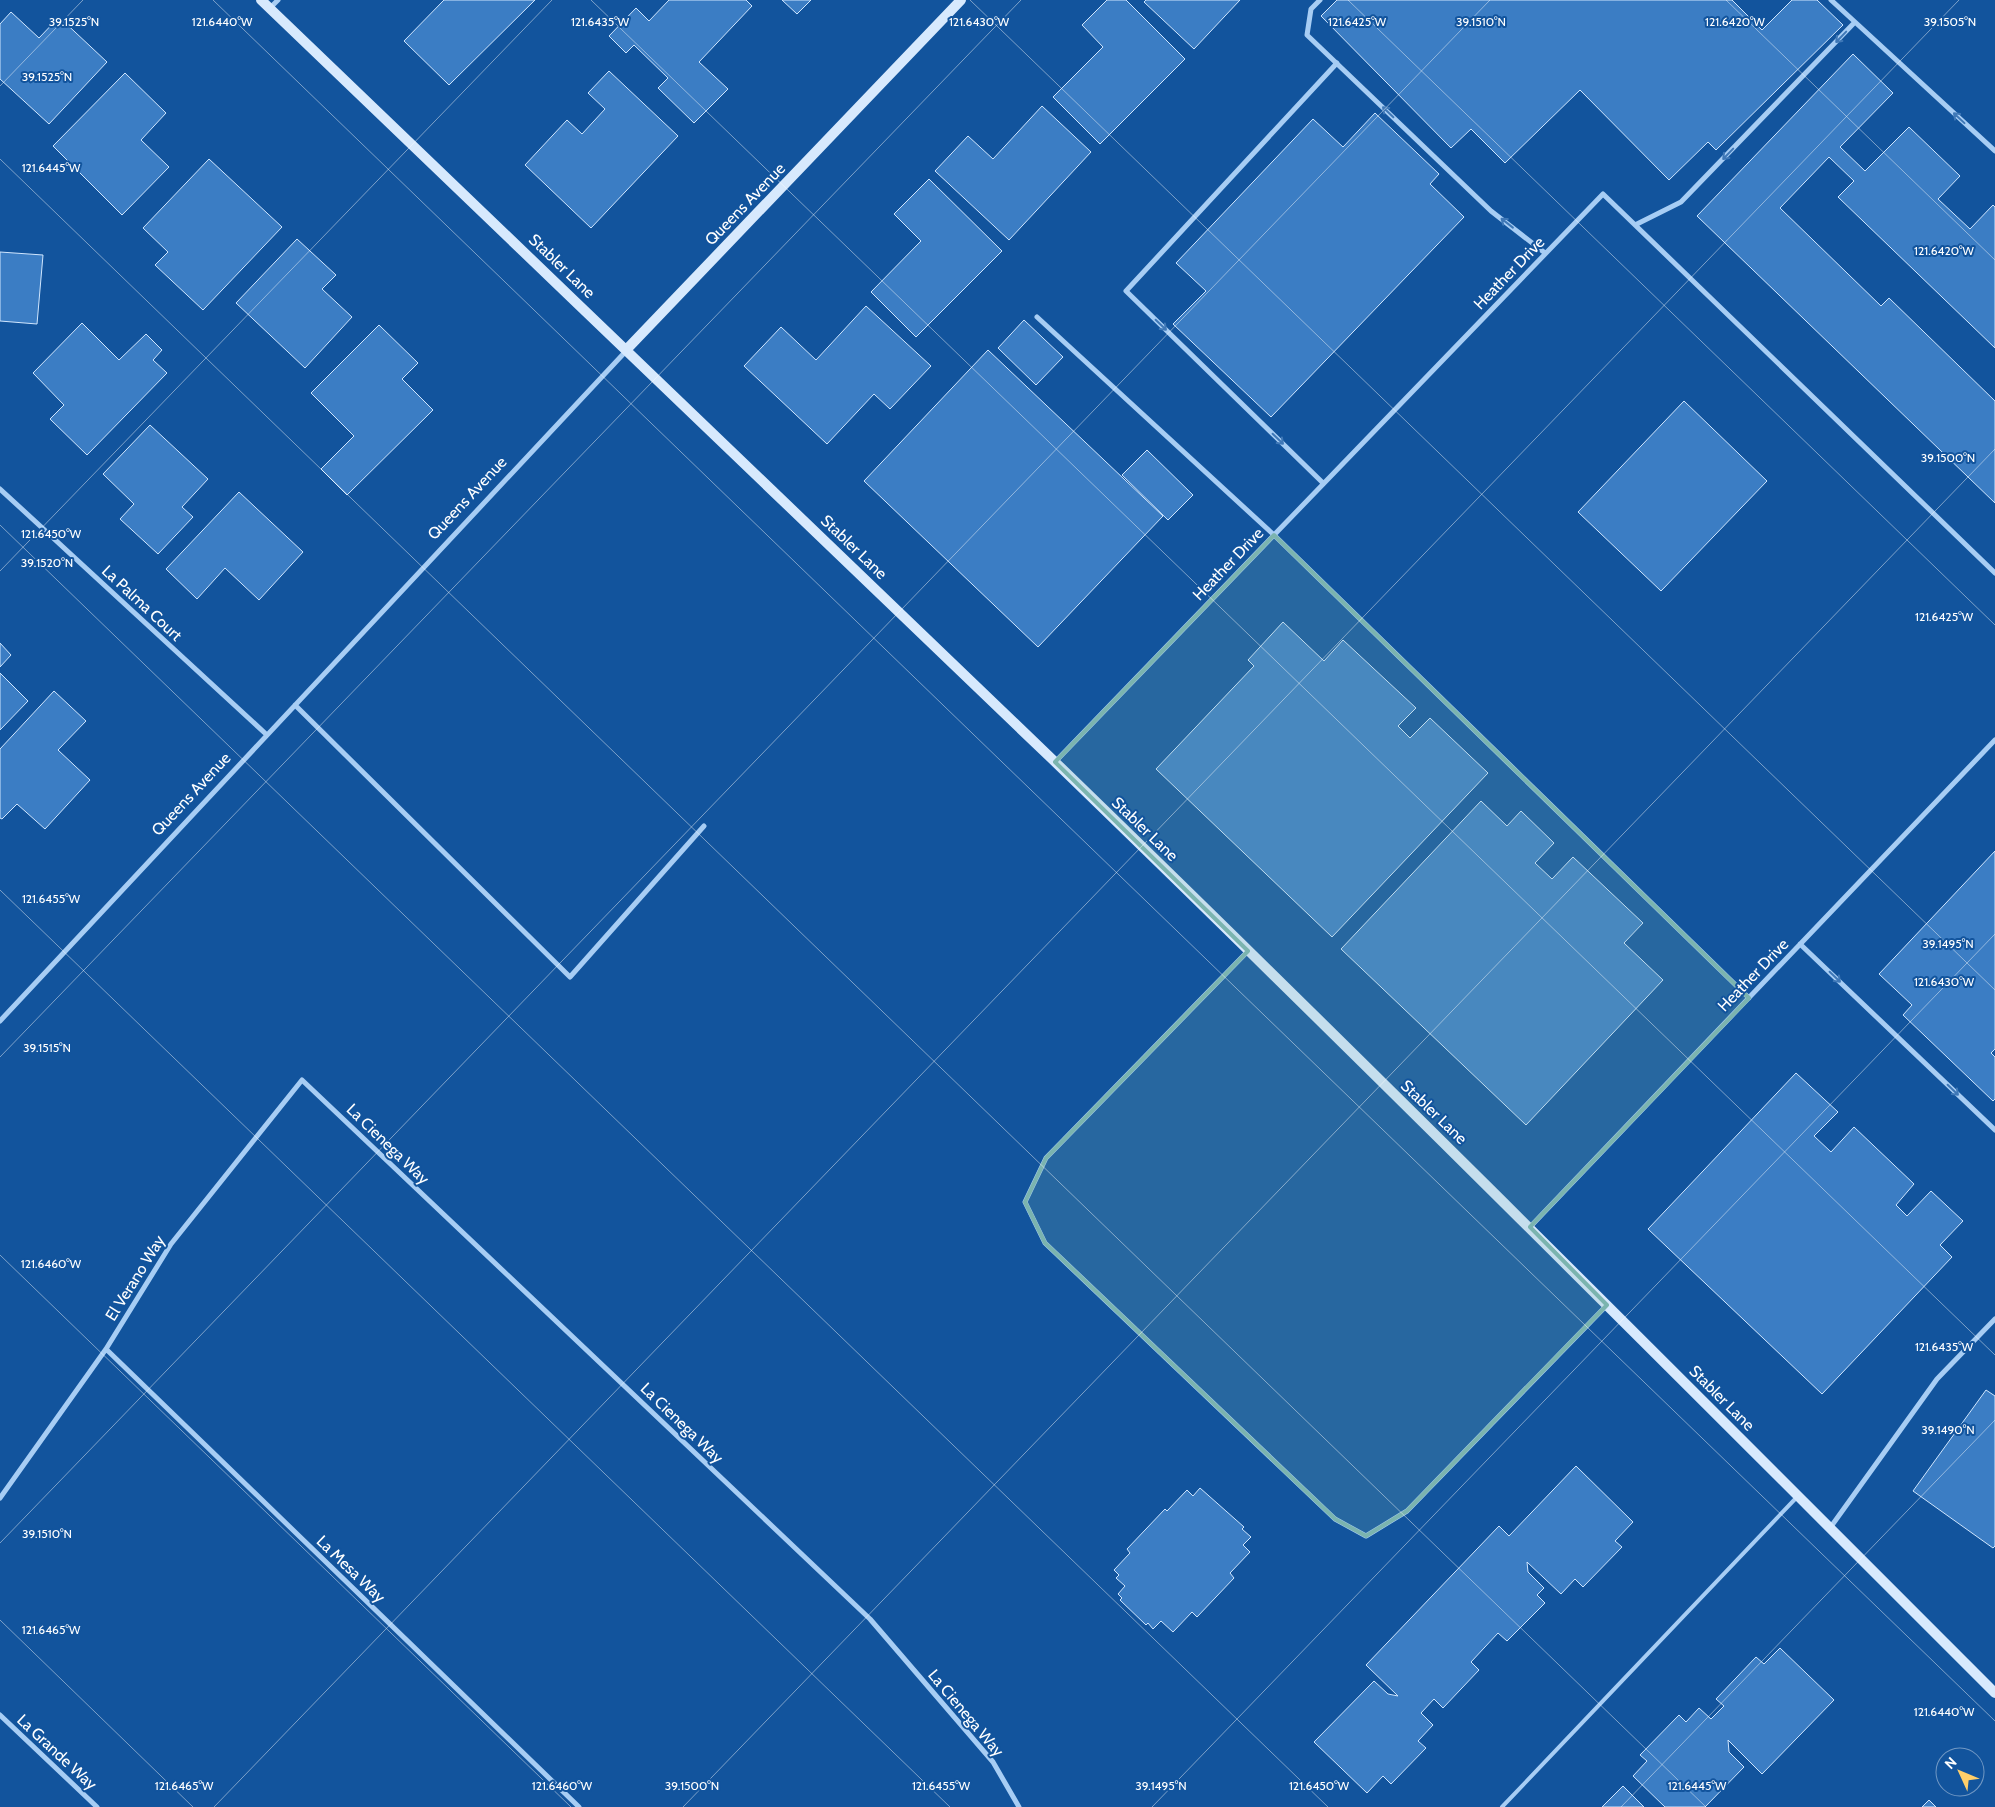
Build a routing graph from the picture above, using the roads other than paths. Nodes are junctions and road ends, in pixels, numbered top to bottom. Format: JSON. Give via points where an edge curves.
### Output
{"nodes":[{"id":1,"x":261,"y":0,"type":"edge"},
{"id":2,"x":278,"y":0,"type":"edge"},
{"id":3,"x":961,"y":0,"type":"edge"},
{"id":4,"x":1320,"y":0,"type":"edge"},
{"id":5,"x":1831,"y":0,"type":"edge"},
{"id":6,"x":270,"y":8,"type":"junction"},
{"id":7,"x":1856,"y":22,"type":"junction"},
{"id":8,"x":1336,"y":63,"type":"junction"},
{"id":9,"x":1995,"y":151,"type":"edge"},
{"id":10,"x":1635,"y":225,"type":"junction"},
{"id":11,"x":1545,"y":254,"type":"junction"},
{"id":12,"x":1037,"y":317,"type":"dead end"},
{"id":13,"x":627,"y":349,"type":"junction"},
{"id":14,"x":1324,"y":483,"type":"junction"},
{"id":15,"x":0,"y":489,"type":"edge"},
{"id":16,"x":1274,"y":535,"type":"junction"},
{"id":17,"x":1995,"y":573,"type":"edge"},
{"id":18,"x":295,"y":705,"type":"junction"},
{"id":19,"x":267,"y":735,"type":"junction"},
{"id":20,"x":1995,"y":740,"type":"edge"},
{"id":21,"x":1055,"y":762,"type":"junction"},
{"id":22,"x":704,"y":826,"type":"dead end"},
{"id":23,"x":1800,"y":944,"type":"junction"},
{"id":24,"x":1248,"y":951,"type":"junction"},
{"id":25,"x":1749,"y":998,"type":"junction"},
{"id":26,"x":0,"y":1021,"type":"edge"},
{"id":27,"x":302,"y":1080,"type":"joint"},
{"id":28,"x":1995,"y":1130,"type":"edge"},
{"id":29,"x":1530,"y":1227,"type":"junction"},
{"id":30,"x":1607,"y":1305,"type":"junction"},
{"id":31,"x":1995,"y":1319,"type":"edge"},
{"id":32,"x":106,"y":1349,"type":"junction"},
{"id":33,"x":1798,"y":1496,"type":"junction"},
{"id":34,"x":0,"y":1498,"type":"edge"},
{"id":35,"x":1830,"y":1528,"type":"junction"},
{"id":36,"x":1995,"y":1692,"type":"edge"},
{"id":37,"x":0,"y":1715,"type":"edge"},
{"id":38,"x":97,"y":1807,"type":"edge"},
{"id":39,"x":579,"y":1807,"type":"edge"},
{"id":40,"x":1019,"y":1807,"type":"edge"},
{"id":41,"x":1502,"y":1807,"type":"edge"}],
"edges":[{"from":1,"to":6,"type":"street","name":"Stabler Lane"},
{"from":2,"to":6,"type":"street"},
{"from":3,"to":13,"type":"street","name":"Queens Avenue"},
{"from":4,"to":8,"type":"street","via":[[1311,9],[1307,35]]},
{"from":5,"to":7,"type":"street"},
{"from":6,"to":13,"type":"street","name":"Stabler Lane"},
{"from":9,"to":7,"type":"street","one_way":true},
{"from":7,"to":10,"type":"street","one_way":true,"via":[[1681,202]]},
{"from":11,"to":8,"type":"street","one_way":true,"via":[[1491,211]]},
{"from":8,"to":14,"type":"street","one_way":true,"via":[[1126,291]]},
{"from":10,"to":11,"type":"street","name":"Heather Drive","via":[[1603,194]]},
{"from":10,"to":17,"type":"street","name":"Heather Drive"},
{"from":11,"to":14,"type":"street","name":"Heather Drive"},
{"from":12,"to":16,"type":"street"},
{"from":13,"to":18,"type":"street","name":"Queens Avenue"},
{"from":13,"to":21,"type":"street","name":"Stabler Lane"},
{"from":14,"to":16,"type":"street","name":"Heather Drive"},
{"from":15,"to":19,"type":"street","name":"La Palma Court"},
{"from":16,"to":21,"type":"street","name":"Heather Drive"},
{"from":16,"to":25,"type":"street"},
{"from":18,"to":19,"type":"street","name":"Queens Avenue"},
{"from":18,"to":22,"type":"street","via":[[570,977]]},
{"from":19,"to":26,"type":"street","name":"Queens Avenue"},
{"from":20,"to":23,"type":"street","name":"Heather Drive"},
{"from":21,"to":24,"type":"street","name":"Stabler Lane"},
{"from":23,"to":25,"type":"street","name":"Heather Drive"},
{"from":23,"to":28,"type":"street","one_way":true},
{"from":24,"to":29,"type":"street","name":"Stabler Lane"},
{"from":24,"to":30,"type":"street","via":[[1046,1158],[1025,1202],[1045,1243],[1335,1519],[1366,1536],[1407,1511]]},
{"from":25,"to":29,"type":"street","name":"Heather Drive"},
{"from":27,"to":32,"type":"street","name":"El Verano Way","via":[[171,1244]]},
{"from":27,"to":40,"type":"street","name":"La Cienega Way","via":[[870,1619],[993,1762]]},
{"from":29,"to":30,"type":"street","name":"Stabler Lane"},
{"from":30,"to":33,"type":"street","name":"Stabler Lane"},
{"from":31,"to":35,"type":"street","via":[[1938,1379]]},
{"from":32,"to":34,"type":"street","name":"El Verano Way"},
{"from":32,"to":39,"type":"street","name":"La Mesa Way"},
{"from":33,"to":35,"type":"street","name":"Stabler Lane"},
{"from":33,"to":41,"type":"lane"},
{"from":35,"to":36,"type":"street","name":"Stabler Lane"},
{"from":37,"to":38,"type":"street","name":"La Grande Way"}]}
